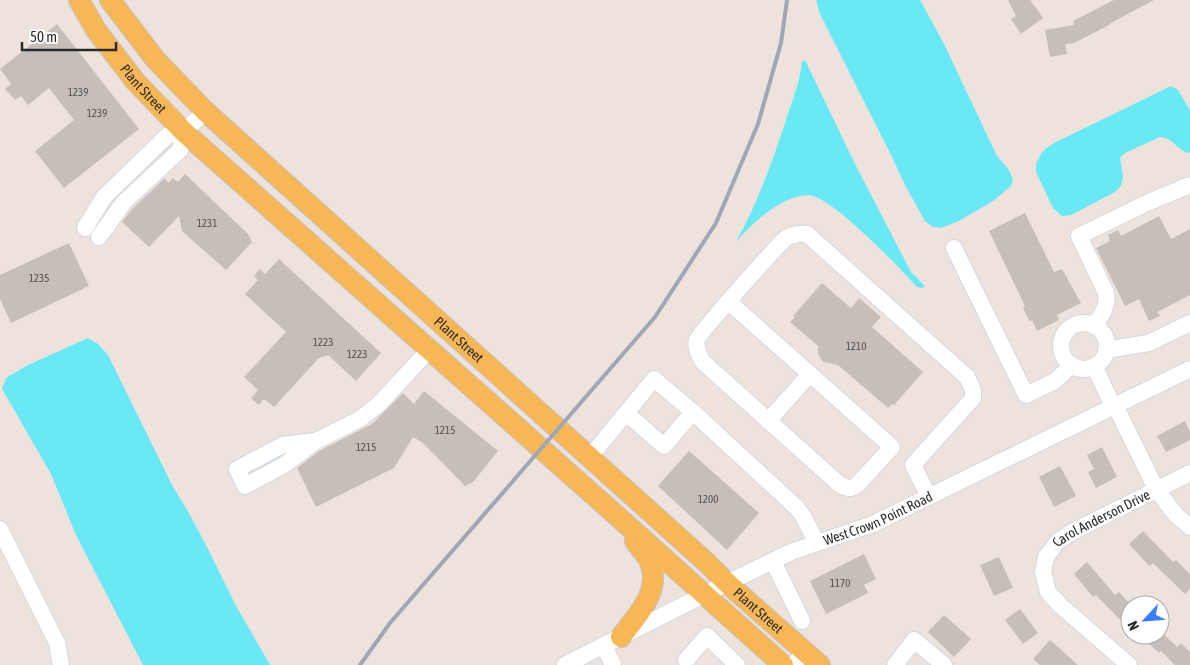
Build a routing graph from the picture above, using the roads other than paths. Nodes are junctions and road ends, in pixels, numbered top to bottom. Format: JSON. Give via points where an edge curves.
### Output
{"nodes":[{"id":1,"x":79,"y":0,"type":"edge"},
{"id":2,"x":110,"y":0,"type":"edge"},
{"id":3,"x":205,"y":111,"type":"junction"},
{"id":4,"x":184,"y":132,"type":"junction"},
{"id":5,"x":145,"y":157,"type":"junction"},
{"id":6,"x":158,"y":170,"type":"junction"},
{"id":7,"x":121,"y":181,"type":"junction"},
{"id":8,"x":1190,"y":185,"type":"edge"},
{"id":9,"x":132,"y":194,"type":"junction"},
{"id":10,"x":85,"y":228,"type":"dead end"},
{"id":11,"x":99,"y":236,"type":"dead end"},
{"id":12,"x":954,"y":248,"type":"dead end"},
{"id":13,"x":729,"y":302,"type":"junction"},
{"id":14,"x":384,"y":310,"type":"junction"},
{"id":15,"x":429,"y":314,"type":"junction"},
{"id":16,"x":1190,"y":323,"type":"edge"},
{"id":17,"x":1094,"y":326,"type":"junction"},
{"id":18,"x":430,"y":350,"type":"junction"},
{"id":19,"x":1106,"y":350,"type":"junction"},
{"id":20,"x":471,"y":351,"type":"junction"},
{"id":21,"x":1072,"y":365,"type":"junction"},
{"id":22,"x":1094,"y":366,"type":"junction"},
{"id":23,"x":1190,"y":368,"type":"edge"},
{"id":24,"x":810,"y":374,"type":"junction"},
{"id":25,"x":1114,"y":406,"type":"junction"},
{"id":26,"x":694,"y":412,"type":"junction"},
{"id":27,"x":626,"y":413,"type":"junction"},
{"id":28,"x":768,"y":421,"type":"junction"},
{"id":29,"x":316,"y":441,"type":"junction"},
{"id":30,"x":892,"y":448,"type":"junction"},
{"id":31,"x":262,"y":457,"type":"junction"},
{"id":32,"x":589,"y":458,"type":"junction"},
{"id":33,"x":913,"y":465,"type":"junction"},
{"id":34,"x":271,"y":471,"type":"junction"},
{"id":35,"x":1190,"y":473,"type":"edge"},
{"id":36,"x":1156,"y":489,"type":"junction"},
{"id":37,"x":928,"y":496,"type":"junction"},
{"id":38,"x":616,"y":515,"type":"junction"},
{"id":39,"x":1190,"y":527,"type":"edge"},
{"id":40,"x":0,"y":529,"type":"edge"},
{"id":41,"x":817,"y":543,"type":"junction"},
{"id":42,"x":773,"y":561,"type":"junction"},
{"id":43,"x":727,"y":583,"type":"junction"},
{"id":44,"x":704,"y":594,"type":"junction"},
{"id":45,"x":802,"y":621,"type":"dead end"},
{"id":46,"x":613,"y":642,"type":"junction"},
{"id":47,"x":799,"y":658,"type":"edge"},
{"id":48,"x":685,"y":663,"type":"edge"},
{"id":49,"x":61,"y":665,"type":"edge"},
{"id":50,"x":565,"y":665,"type":"edge"},
{"id":51,"x":613,"y":665,"type":"edge"},
{"id":52,"x":738,"y":665,"type":"edge"},
{"id":53,"x":783,"y":665,"type":"edge"},
{"id":54,"x":820,"y":665,"type":"edge"},
{"id":55,"x":895,"y":665,"type":"edge"},
{"id":56,"x":944,"y":665,"type":"edge"},
{"id":57,"x":1129,"y":665,"type":"edge"}],
"edges":[{"from":1,"to":4,"type":"main road","name":"Plant Street","via":[[96,30],[135,81]]},
{"from":2,"to":3,"type":"main road","name":"Plant Street","via":[[155,59]]},
{"from":3,"to":4,"type":"street"},
{"from":3,"to":15,"type":"main road","name":"Plant Street"},
{"from":4,"to":5,"type":"street","via":[[168,135]]},
{"from":4,"to":6,"type":"street","via":[[180,150]]},
{"from":4,"to":14,"type":"main road","name":"Plant Street"},
{"from":5,"to":6,"type":"street"},
{"from":5,"to":7,"type":"street"},
{"from":6,"to":9,"type":"street"},
{"from":7,"to":9,"type":"street"},
{"from":7,"to":10,"type":"street","via":[[104,197]]},
{"from":8,"to":17,"type":"street","via":[[1080,236],[1108,300]]},
{"from":9,"to":11,"type":"street"},
{"from":12,"to":21,"type":"street","via":[[1026,395],[1055,381]]},
{"from":13,"to":24,"type":"street"},
{"from":13,"to":28,"type":"street","via":[[699,335],[696,341],[699,355]]},
{"from":13,"to":33,"type":"street","via":[[786,238],[800,233],[814,240],[971,383],[973,398]]},
{"from":14,"to":15,"type":"main road","via":[[401,317]]},
{"from":14,"to":18,"type":"main road","name":"Plant Street"},
{"from":15,"to":20,"type":"main road","name":"Plant Street"},
{"from":16,"to":19,"type":"street","via":[[1148,343]]},
{"from":17,"to":19,"type":"street","via":[[1106,339]]},
{"from":17,"to":21,"type":"street","via":[[1075,325],[1064,335],[1061,350]]},
{"from":18,"to":20,"type":"main road","via":[[438,343],[446,342]]},
{"from":18,"to":29,"type":"street","via":[[379,404],[360,419]]},
{"from":18,"to":38,"type":"main road","name":"Plant Street"},
{"from":19,"to":22,"type":"street","via":[[1102,360]]},
{"from":20,"to":32,"type":"main road","name":"Plant Street"},
{"from":21,"to":22,"type":"street","via":[[1082,369]]},
{"from":22,"to":25,"type":"street"},
{"from":23,"to":25,"type":"street","name":"West Crown Point Road"},
{"from":24,"to":28,"type":"street"},
{"from":24,"to":30,"type":"street"},
{"from":25,"to":36,"type":"street"},
{"from":25,"to":37,"type":"street","name":"West Crown Point Road"},
{"from":26,"to":27,"type":"street","via":[[664,446]]},
{"from":26,"to":27,"type":"street","via":[[654,379]]},
{"from":26,"to":41,"type":"street","via":[[797,508]]},
{"from":27,"to":32,"type":"street"},
{"from":28,"to":30,"type":"street","via":[[846,488],[857,485]]},
{"from":29,"to":31,"type":"street","via":[[283,445]]},
{"from":29,"to":34,"type":"street"},
{"from":30,"to":33,"type":"street"},
{"from":31,"to":34,"type":"street"},
{"from":31,"to":34,"type":"street","via":[[237,469],[245,486]]},
{"from":32,"to":43,"type":"main road","name":"Plant Street"},
{"from":33,"to":37,"type":"street"},
{"from":35,"to":36,"type":"street","name":"Carol Anderson Drive"},
{"from":36,"to":39,"type":"street"},
{"from":36,"to":57,"type":"street","name":"Carol Anderson Drive","via":[[1058,541],[1046,557],[1043,572],[1048,592]]},
{"from":37,"to":41,"type":"street","name":"West Crown Point Road","via":[[873,524]]},
{"from":38,"to":44,"type":"main road","name":"Plant Street"},
{"from":38,"to":46,"type":"main road","via":[[648,560],[654,582],[646,603]]},
{"from":40,"to":49,"type":"street","via":[[57,644]]},
{"from":41,"to":42,"type":"street","name":"West Crown Point Road"},
{"from":42,"to":43,"type":"street","name":"West Crown Point Road"},
{"from":42,"to":45,"type":"street"},
{"from":43,"to":44,"type":"street","name":"West Crown Point Road"},
{"from":43,"to":47,"type":"main road","name":"Plant Street"},
{"from":44,"to":46,"type":"street","name":"West Crown Point Road"},
{"from":44,"to":53,"type":"main road","name":"Plant Street"},
{"from":46,"to":50,"type":"street","name":"West Crown Point Road"},
{"from":46,"to":51,"type":"street"},
{"from":47,"to":54,"type":"main road","name":"Plant Street"},
{"from":48,"to":52,"type":"street","via":[[708,636]]},
{"from":55,"to":56,"type":"street","via":[[914,640]]}]}
